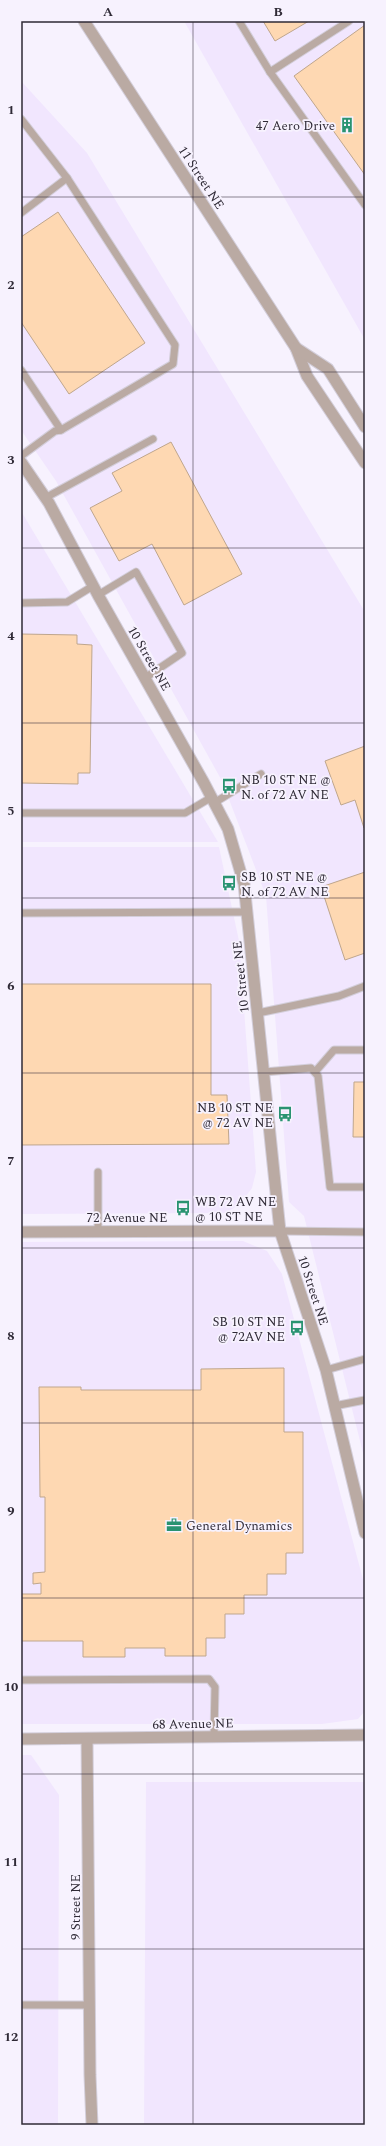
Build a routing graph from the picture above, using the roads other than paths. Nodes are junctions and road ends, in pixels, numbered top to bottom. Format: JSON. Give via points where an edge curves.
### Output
{"nodes":[{"id":1,"x":84,"y":21,"type":"edge"},
{"id":2,"x":239,"y":21,"type":"edge"},
{"id":3,"x":349,"y":21,"type":"edge"},
{"id":4,"x":270,"y":72,"type":"junction"},
{"id":5,"x":21,"y":119,"type":"edge"},
{"id":6,"x":67,"y":178,"type":"junction"},
{"id":7,"x":365,"y":205,"type":"edge"},
{"id":8,"x":21,"y":213,"type":"edge"},
{"id":9,"x":296,"y":348,"type":"junction"},
{"id":10,"x":21,"y":370,"type":"edge"},
{"id":11,"x":365,"y":426,"type":"edge"},
{"id":12,"x":61,"y":430,"type":"junction"},
{"id":13,"x":152,"y":439,"type":"dead end"},
{"id":14,"x":21,"y":456,"type":"edge"},
{"id":15,"x":21,"y":462,"type":"edge"},
{"id":16,"x":365,"y":463,"type":"edge"},
{"id":17,"x":45,"y":498,"type":"junction"},
{"id":18,"x":95,"y":590,"type":"junction"},
{"id":19,"x":21,"y":603,"type":"edge"},
{"id":20,"x":145,"y":678,"type":"junction"},
{"id":21,"x":261,"y":774,"type":"dead end"},
{"id":22,"x":213,"y":800,"type":"junction"},
{"id":23,"x":21,"y":813,"type":"edge"},
{"id":24,"x":247,"y":912,"type":"junction"},
{"id":25,"x":21,"y":913,"type":"edge"},
{"id":26,"x":365,"y":986,"type":"edge"},
{"id":27,"x":258,"y":1013,"type":"junction"},
{"id":28,"x":365,"y":1050,"type":"edge"},
{"id":29,"x":264,"y":1072,"type":"junction"},
{"id":30,"x":314,"y":1072,"type":"junction"},
{"id":31,"x":98,"y":1172,"type":"dead end"},
{"id":32,"x":365,"y":1187,"type":"edge"},
{"id":33,"x":98,"y":1231,"type":"junction"},
{"id":34,"x":280,"y":1231,"type":"junction"},
{"id":35,"x":21,"y":1232,"type":"edge"},
{"id":36,"x":365,"y":1232,"type":"edge"},
{"id":37,"x":365,"y":1359,"type":"edge"},
{"id":38,"x":326,"y":1370,"type":"junction"},
{"id":39,"x":365,"y":1400,"type":"edge"},
{"id":40,"x":334,"y":1406,"type":"junction"},
{"id":41,"x":363,"y":1512,"type":"edge"},
{"id":42,"x":365,"y":1533,"type":"edge"},
{"id":43,"x":21,"y":1680,"type":"edge"},
{"id":44,"x":365,"y":1735,"type":"edge"},
{"id":45,"x":214,"y":1736,"type":"junction"},
{"id":46,"x":21,"y":1739,"type":"edge"},
{"id":47,"x":87,"y":1739,"type":"junction"},
{"id":48,"x":21,"y":2005,"type":"edge"},
{"id":49,"x":89,"y":2005,"type":"junction"},
{"id":50,"x":90,"y":2075,"type":"junction"},
{"id":51,"x":86,"y":2125,"type":"edge"},
{"id":52,"x":92,"y":2125,"type":"edge"}],
"edges":[{"from":1,"to":9,"type":"street","name":"11 Street NE"},
{"from":2,"to":4,"type":"lane"},
{"from":3,"to":4,"type":"lane"},
{"from":4,"to":7,"type":"lane"},
{"from":5,"to":6,"type":"lane"},
{"from":6,"to":8,"type":"lane"},
{"from":6,"to":12,"type":"lane","via":[[174,345],[173,364]]},
{"from":9,"to":11,"type":"street","name":"11 Street NE","via":[[328,369]]},
{"from":9,"to":16,"type":"street","name":"11 Street NE","via":[[307,376]]},
{"from":10,"to":12,"type":"lane"},
{"from":12,"to":14,"type":"lane","via":[[55,431]]},
{"from":13,"to":17,"type":"lane"},
{"from":15,"to":17,"type":"street","name":"10 Street NE"},
{"from":17,"to":18,"type":"street","name":"10 Street NE"},
{"from":18,"to":19,"type":"lane","via":[[67,602]]},
{"from":18,"to":20,"type":"street","name":"10 Street NE"},
{"from":18,"to":20,"type":"lane","via":[[136,572],[182,654]]},
{"from":20,"to":22,"type":"street","name":"10 Street NE"},
{"from":21,"to":22,"type":"lane"},
{"from":22,"to":23,"type":"lane","via":[[185,813]]},
{"from":22,"to":24,"type":"street","name":"10 Street NE","via":[[228,829],[244,884]]},
{"from":24,"to":25,"type":"lane"},
{"from":24,"to":27,"type":"street","name":"10 Street NE"},
{"from":26,"to":27,"type":"lane","via":[[339,996]]},
{"from":27,"to":29,"type":"street","name":"10 Street NE"},
{"from":28,"to":30,"type":"lane","via":[[334,1050]]},
{"from":29,"to":30,"type":"lane","via":[[311,1068]]},
{"from":29,"to":34,"type":"street","name":"10 Street NE"},
{"from":30,"to":32,"type":"lane","via":[[318,1076],[330,1187]]},
{"from":31,"to":33,"type":"lane"},
{"from":33,"to":34,"type":"street","name":"72 Avenue NE"},
{"from":33,"to":35,"type":"street","name":"72 Avenue NE"},
{"from":34,"to":36,"type":"lane"},
{"from":34,"to":38,"type":"street","name":"10 Street NE"},
{"from":37,"to":38,"type":"lane"},
{"from":38,"to":40,"type":"street","name":"10 Street NE"},
{"from":39,"to":40,"type":"lane"},
{"from":40,"to":41,"type":"street","name":"10 Street NE"},
{"from":41,"to":42,"type":"street","name":"10 Street NE"},
{"from":43,"to":45,"type":"lane","via":[[209,1679],[215,1687]]},
{"from":44,"to":45,"type":"street","name":"68 Avenue NE"},
{"from":45,"to":47,"type":"street","name":"68 Avenue NE"},
{"from":46,"to":47,"type":"street","name":"68 Avenue NE"},
{"from":47,"to":49,"type":"street","name":"9 Street NE"},
{"from":48,"to":49,"type":"lane"},
{"from":49,"to":50,"type":"street","name":"9 Street NE"},
{"from":50,"to":51,"type":"street","name":"9 Street NE"},
{"from":50,"to":52,"type":"street","name":"9 Street NE"}]}
